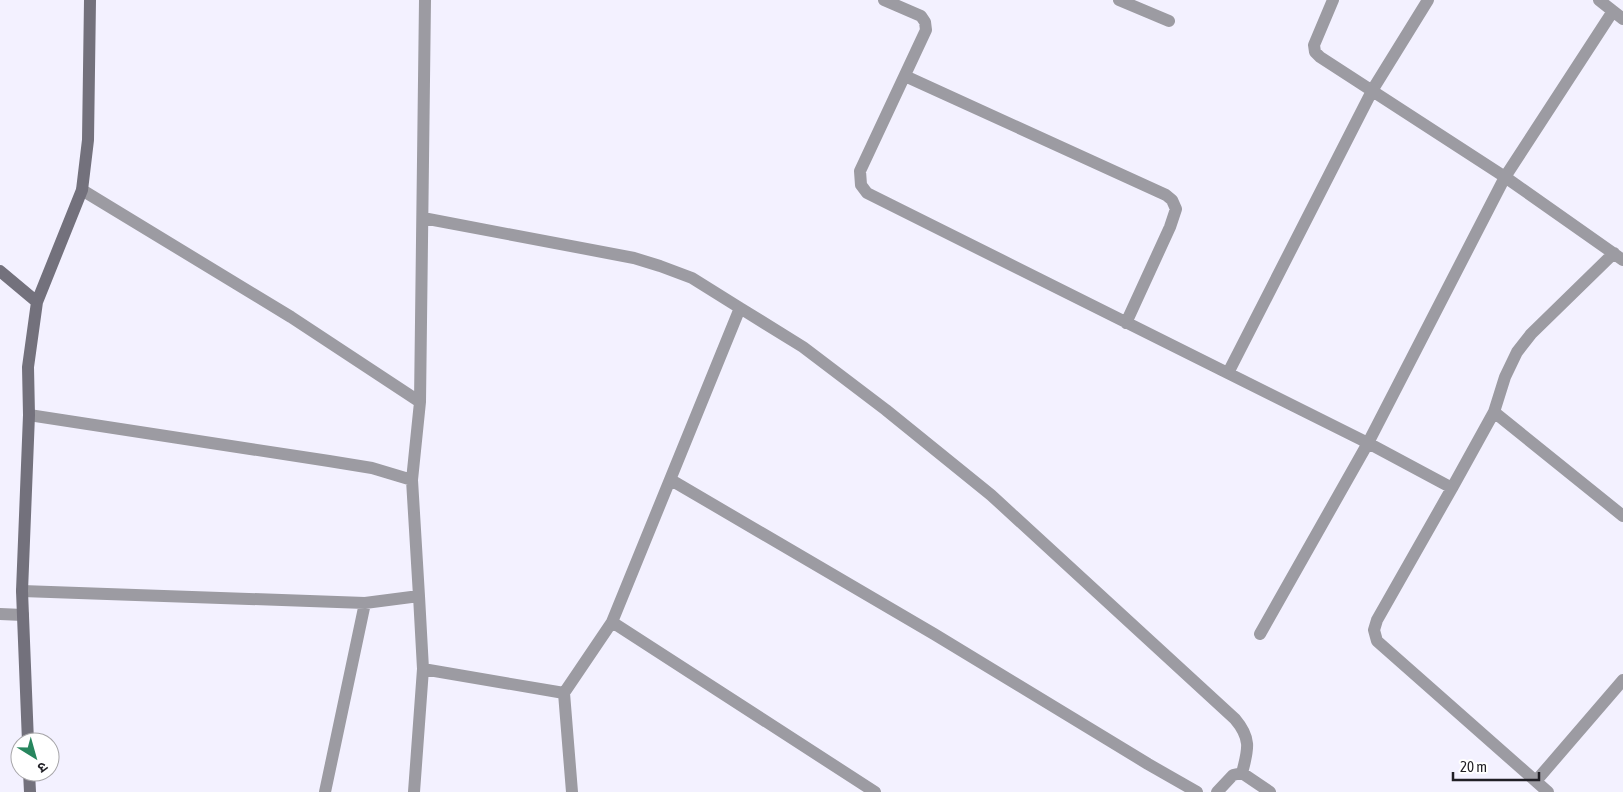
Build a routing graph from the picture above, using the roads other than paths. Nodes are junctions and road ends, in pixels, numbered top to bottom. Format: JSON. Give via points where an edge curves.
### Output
{"nodes":[{"id":1,"x":90,"y":0,"type":"edge"},
{"id":2,"x":425,"y":0,"type":"edge"},
{"id":3,"x":884,"y":0,"type":"edge"},
{"id":4,"x":1119,"y":0,"type":"edge"},
{"id":5,"x":1333,"y":0,"type":"edge"},
{"id":6,"x":1428,"y":0,"type":"edge"},
{"id":7,"x":1599,"y":0,"type":"edge"},
{"id":8,"x":1618,"y":15,"type":"edge"},
{"id":9,"x":1169,"y":21,"type":"dead end"},
{"id":10,"x":905,"y":76,"type":"junction"},
{"id":11,"x":1372,"y":90,"type":"junction"},
{"id":12,"x":1505,"y":177,"type":"junction"},
{"id":13,"x":82,"y":190,"type":"junction"},
{"id":14,"x":423,"y":218,"type":"junction"},
{"id":15,"x":1619,"y":257,"type":"edge"},
{"id":16,"x":0,"y":272,"type":"edge"},
{"id":17,"x":36,"y":302,"type":"junction"},
{"id":18,"x":740,"y":308,"type":"junction"},
{"id":19,"x":1126,"y":324,"type":"junction"},
{"id":20,"x":1228,"y":373,"type":"junction"},
{"id":21,"x":420,"y":402,"type":"junction"},
{"id":22,"x":1494,"y":412,"type":"junction"},
{"id":23,"x":29,"y":415,"type":"junction"},
{"id":24,"x":1368,"y":443,"type":"junction"},
{"id":25,"x":412,"y":480,"type":"junction"},
{"id":26,"x":671,"y":480,"type":"junction"},
{"id":27,"x":1452,"y":488,"type":"junction"},
{"id":28,"x":1623,"y":516,"type":"edge"},
{"id":29,"x":22,"y":591,"type":"junction"},
{"id":30,"x":419,"y":596,"type":"junction"},
{"id":31,"x":365,"y":602,"type":"junction"},
{"id":32,"x":0,"y":614,"type":"edge"},
{"id":33,"x":23,"y":615,"type":"junction"},
{"id":34,"x":612,"y":622,"type":"junction"},
{"id":35,"x":1260,"y":634,"type":"dead end"},
{"id":36,"x":423,"y":669,"type":"junction"},
{"id":37,"x":1623,"y":680,"type":"edge"},
{"id":38,"x":564,"y":693,"type":"junction"},
{"id":39,"x":28,"y":732,"type":"edge"},
{"id":40,"x":1242,"y":774,"type":"junction"},
{"id":41,"x":1536,"y":781,"type":"junction"},
{"id":42,"x":325,"y":792,"type":"edge"},
{"id":43,"x":414,"y":792,"type":"edge"},
{"id":44,"x":572,"y":792,"type":"edge"},
{"id":45,"x":875,"y":792,"type":"edge"},
{"id":46,"x":1197,"y":792,"type":"edge"},
{"id":47,"x":1217,"y":792,"type":"edge"},
{"id":48,"x":1270,"y":792,"type":"edge"},
{"id":49,"x":1548,"y":792,"type":"edge"}],
"edges":[{"from":1,"to":13,"type":"street","via":[[88,140]]},
{"from":2,"to":14,"type":"street"},
{"from":3,"to":10,"type":"street","via":[[915,12],[924,22],[926,30]]},
{"from":4,"to":9,"type":"street"},
{"from":5,"to":11,"type":"street","via":[[1314,45],[1315,52]]},
{"from":6,"to":11,"type":"street"},
{"from":7,"to":8,"type":"street"},
{"from":8,"to":12,"type":"street"},
{"from":10,"to":19,"type":"street","via":[[860,171],[861,185],[867,193]]},
{"from":10,"to":19,"type":"street","via":[[1166,194],[1172,200],[1176,209],[1170,227]]},
{"from":11,"to":12,"type":"street"},
{"from":11,"to":20,"type":"street"},
{"from":12,"to":15,"type":"street"},
{"from":12,"to":24,"type":"street"},
{"from":13,"to":17,"type":"street"},
{"from":13,"to":21,"type":"street","via":[[291,317]]},
{"from":14,"to":18,"type":"street","via":[[634,258],[692,278]]},
{"from":14,"to":21,"type":"street"},
{"from":15,"to":22,"type":"street","via":[[1531,334],[1517,352],[1505,377]]},
{"from":16,"to":17,"type":"street"},
{"from":17,"to":23,"type":"street","via":[[28,367]]},
{"from":18,"to":26,"type":"street"},
{"from":18,"to":40,"type":"street","via":[[803,347],[991,495],[1235,719],[1248,739]]},
{"from":19,"to":20,"type":"street"},
{"from":20,"to":24,"type":"street"},
{"from":21,"to":25,"type":"street"},
{"from":22,"to":27,"type":"street"},
{"from":22,"to":28,"type":"street"},
{"from":23,"to":25,"type":"street","via":[[372,468]]},
{"from":23,"to":29,"type":"street"},
{"from":24,"to":27,"type":"street"},
{"from":24,"to":35,"type":"street"},
{"from":25,"to":30,"type":"street"},
{"from":26,"to":34,"type":"street"},
{"from":26,"to":46,"type":"street"},
{"from":27,"to":41,"type":"street","via":[[1377,620],[1374,635]]},
{"from":29,"to":31,"type":"street"},
{"from":29,"to":33,"type":"street"},
{"from":30,"to":31,"type":"street"},
{"from":30,"to":36,"type":"street"},
{"from":31,"to":42,"type":"street"},
{"from":32,"to":33,"type":"street"},
{"from":33,"to":39,"type":"street"},
{"from":34,"to":38,"type":"street"},
{"from":34,"to":45,"type":"street"},
{"from":36,"to":38,"type":"street"},
{"from":36,"to":43,"type":"street"},
{"from":37,"to":41,"type":"street"},
{"from":38,"to":44,"type":"street"},
{"from":40,"to":47,"type":"street","via":[[1233,775]]},
{"from":40,"to":48,"type":"street"},
{"from":41,"to":49,"type":"street"}]}
